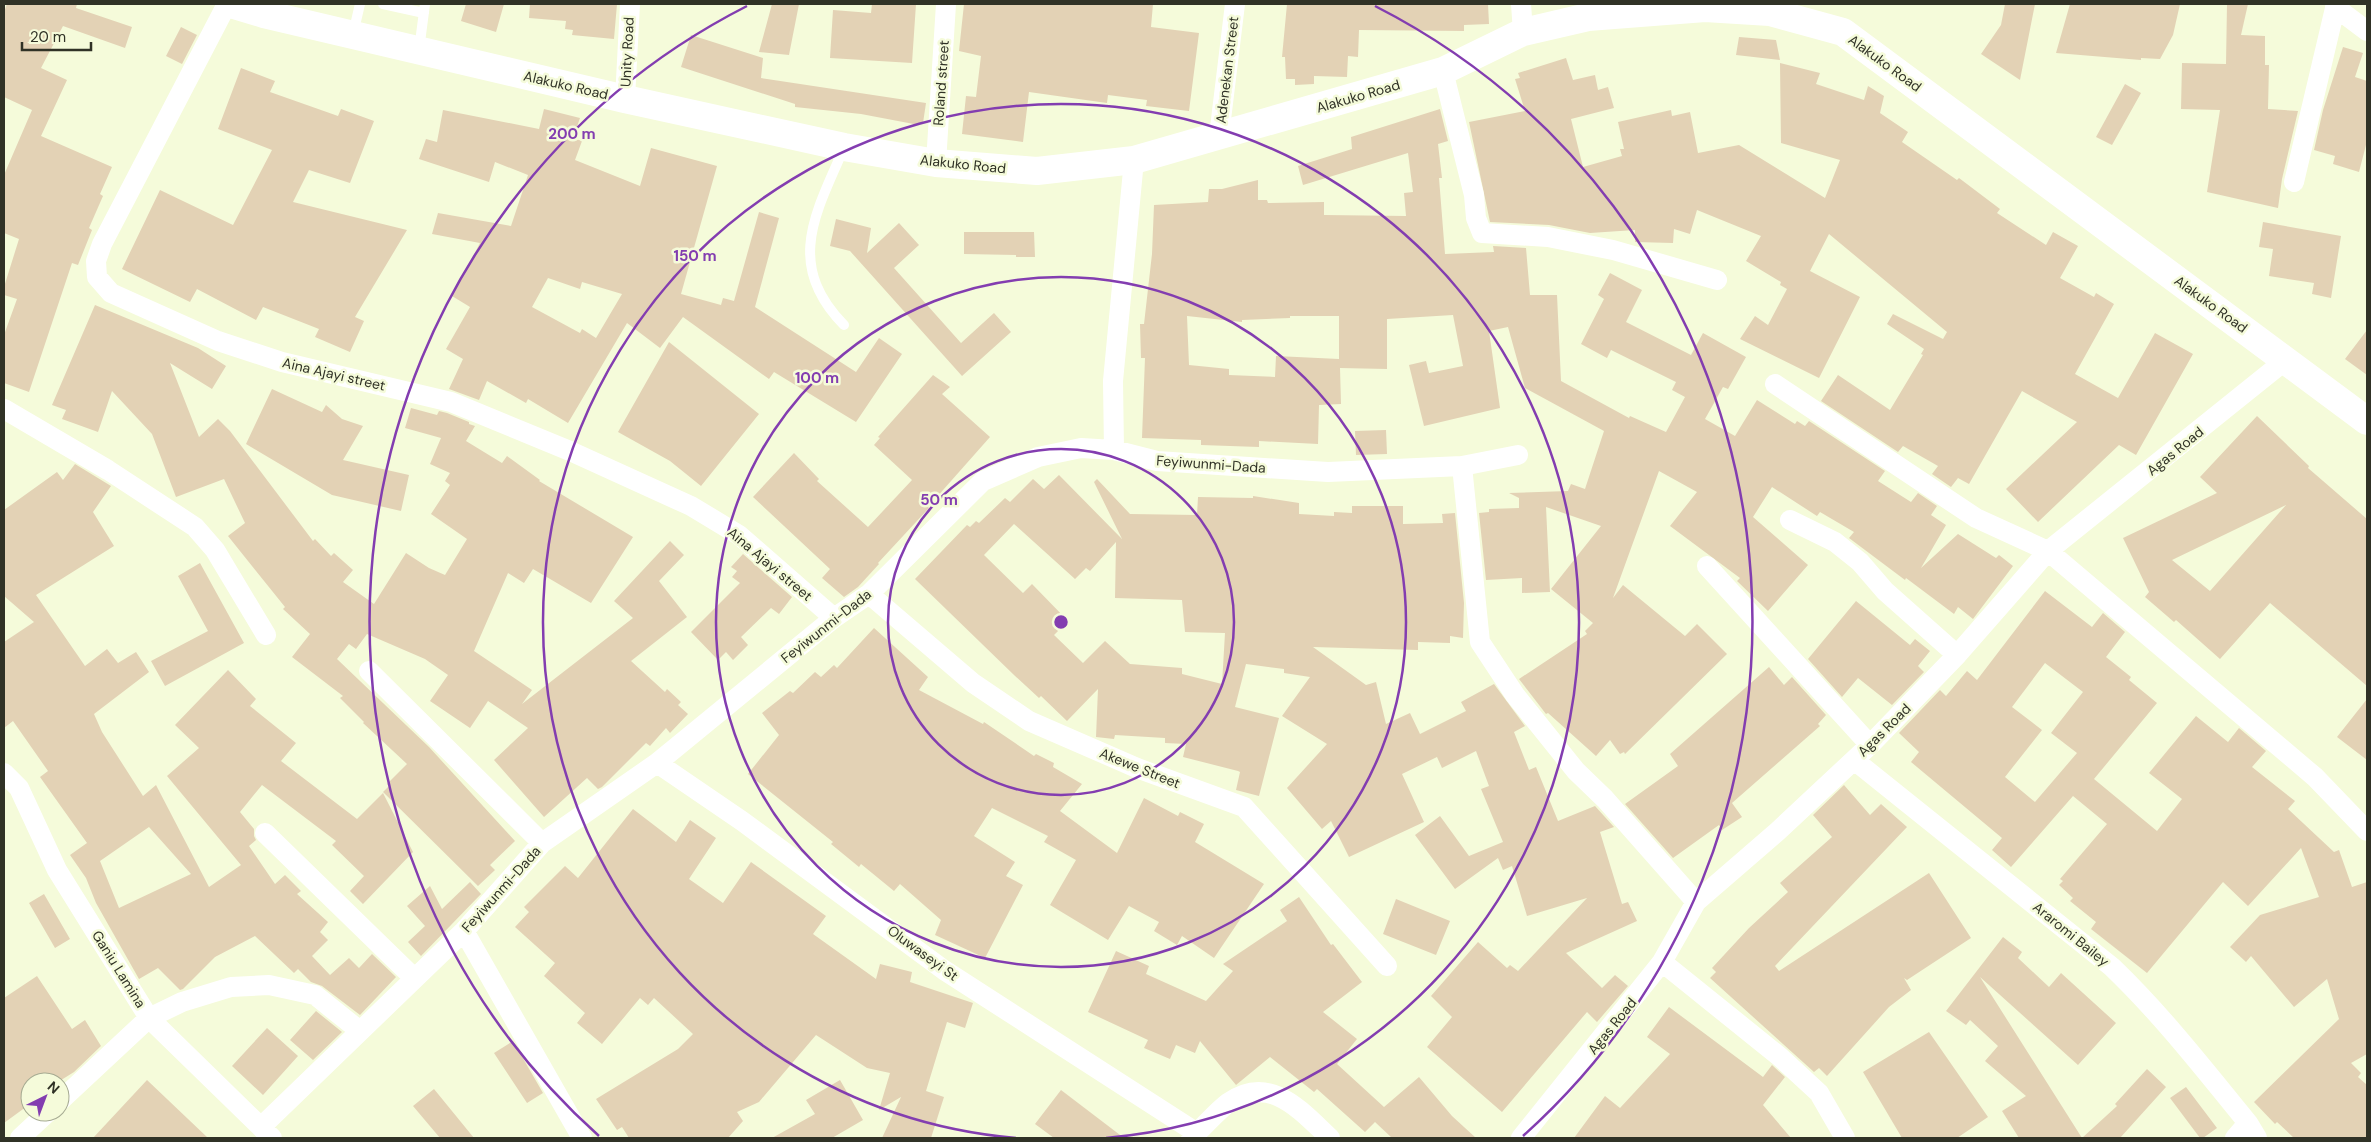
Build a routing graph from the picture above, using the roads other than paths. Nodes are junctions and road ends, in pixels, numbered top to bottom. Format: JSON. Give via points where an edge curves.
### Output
{"nodes":[{"id":1,"x":227,"y":4,"type":"edge"},
{"id":2,"x":230,"y":4,"type":"edge"},
{"id":3,"x":360,"y":4,"type":"edge"},
{"id":4,"x":383,"y":4,"type":"edge"},
{"id":5,"x":630,"y":4,"type":"edge"},
{"id":6,"x":946,"y":4,"type":"edge"},
{"id":7,"x":1235,"y":4,"type":"edge"},
{"id":8,"x":1521,"y":4,"type":"edge"},
{"id":9,"x":1706,"y":6,"type":"edge"},
{"id":10,"x":2335,"y":6,"type":"edge"},
{"id":11,"x":424,"y":8,"type":"edge"},
{"id":12,"x":264,"y":9,"type":"edge"},
{"id":13,"x":2367,"y":31,"type":"edge"},
{"id":14,"x":1524,"y":32,"type":"junction"},
{"id":15,"x":352,"y":35,"type":"junction"},
{"id":16,"x":419,"y":51,"type":"junction"},
{"id":17,"x":1443,"y":71,"type":"junction"},
{"id":18,"x":625,"y":99,"type":"junction"},
{"id":19,"x":1219,"y":136,"type":"junction"},
{"id":20,"x":844,"y":147,"type":"junction"},
{"id":21,"x":1134,"y":160,"type":"junction"},
{"id":22,"x":936,"y":163,"type":"junction"},
{"id":23,"x":2294,"y":182,"type":"dead end"},
{"id":24,"x":1717,"y":280,"type":"dead end"},
{"id":25,"x":844,"y":325,"type":"dead end"},
{"id":26,"x":2287,"y":359,"type":"junction"},
{"id":27,"x":1776,"y":384,"type":"dead end"},
{"id":28,"x":4,"y":409,"type":"edge"},
{"id":29,"x":2367,"y":421,"type":"edge"},
{"id":30,"x":1114,"y":450,"type":"junction"},
{"id":31,"x":1518,"y":455,"type":"dead end"},
{"id":32,"x":1462,"y":466,"type":"junction"},
{"id":33,"x":1790,"y":520,"type":"dead end"},
{"id":34,"x":2048,"y":551,"type":"junction"},
{"id":35,"x":1707,"y":566,"type":"dead end"},
{"id":36,"x":869,"y":594,"type":"junction"},
{"id":37,"x":834,"y":618,"type":"junction"},
{"id":38,"x":266,"y":635,"type":"dead end"},
{"id":39,"x":1957,"y":655,"type":"junction"},
{"id":40,"x":369,"y":672,"type":"dead end"},
{"id":41,"x":1870,"y":745,"type":"junction"},
{"id":42,"x":1854,"y":760,"type":"junction"},
{"id":43,"x":657,"y":763,"type":"junction"},
{"id":44,"x":4,"y":773,"type":"edge"},
{"id":45,"x":2367,"y":831,"type":"edge"},
{"id":46,"x":265,"y":833,"type":"dead end"},
{"id":47,"x":542,"y":843,"type":"junction"},
{"id":48,"x":1696,"y":902,"type":"junction"},
{"id":49,"x":464,"y":932,"type":"junction"},
{"id":50,"x":1662,"y":962,"type":"junction"},
{"id":51,"x":1387,"y":966,"type":"dead end"},
{"id":52,"x":414,"y":978,"type":"junction"},
{"id":53,"x":149,"y":1018,"type":"junction"},
{"id":54,"x":360,"y":1031,"type":"junction"},
{"id":55,"x":70,"y":1092,"type":"edge"},
{"id":56,"x":37,"y":1122,"type":"edge"},
{"id":57,"x":2252,"y":1130,"type":"edge"},
{"id":58,"x":266,"y":1133,"type":"edge"},
{"id":59,"x":1194,"y":1136,"type":"edge"},
{"id":60,"x":20,"y":1138,"type":"edge"},
{"id":61,"x":582,"y":1138,"type":"edge"},
{"id":62,"x":1330,"y":1138,"type":"edge"},
{"id":63,"x":1521,"y":1138,"type":"edge"},
{"id":64,"x":1846,"y":1138,"type":"edge"},
{"id":65,"x":2235,"y":1138,"type":"edge"}],
"edges":[{"from":1,"to":37,"type":"street","name":"Aina Ajayi street","via":[[102,244],[96,261],[97,277],[111,293],[218,341],[282,362],[451,402],[691,506],[739,535]]},
{"from":2,"to":12,"type":"main road","name":"Alakuko Road"},
{"from":3,"to":15,"type":"lane"},
{"from":4,"to":11,"type":"lane"},
{"from":5,"to":18,"type":"street","name":"Unity Road"},
{"from":6,"to":22,"type":"street","name":"Roland street"},
{"from":7,"to":19,"type":"street","name":"Adenekan Street"},
{"from":8,"to":14,"type":"street"},
{"from":9,"to":14,"type":"main road","name":"Alakuko Road","via":[[1588,17]]},
{"from":9,"to":26,"type":"main road","name":"Alakuko Road","via":[[1770,12],[1843,32]]},
{"from":10,"to":13,"type":"street"},
{"from":10,"to":23,"type":"street"},
{"from":11,"to":16,"type":"lane"},
{"from":12,"to":15,"type":"main road","name":"Alakuko Road"},
{"from":14,"to":17,"type":"main road","name":"Alakuko Road"},
{"from":15,"to":16,"type":"main road","name":"Alakuko Road"},
{"from":16,"to":18,"type":"main road","name":"Alakuko Road"},
{"from":17,"to":19,"type":"main road","name":"Alakuko Road"},
{"from":17,"to":24,"type":"street","via":[[1482,233],[1557,239],[1613,250]]},
{"from":18,"to":20,"type":"main road","name":"Alakuko Road"},
{"from":19,"to":21,"type":"main road","name":"Alakuko Road"},
{"from":20,"to":22,"type":"main road","name":"Alakuko Road"},
{"from":20,"to":25,"type":"lane","via":[[820,204],[809,241],[817,288],[828,309]]},
{"from":21,"to":22,"type":"main road","name":"Alakuko Road","via":[[1037,171]]},
{"from":21,"to":30,"type":"street","via":[[1113,381]]},
{"from":26,"to":29,"type":"main road","name":"Alakuko Road"},
{"from":26,"to":34,"type":"street","name":"Agas Road"},
{"from":27,"to":34,"type":"street","via":[[1976,518]]},
{"from":28,"to":38,"type":"street","via":[[108,470],[194,527],[215,550]]},
{"from":30,"to":32,"type":"street","name":"Feyiwunmi-Dada","via":[[1157,461],[1328,472]]},
{"from":30,"to":36,"type":"street","name":"Feyiwunmi-Dada","via":[[1081,448],[1038,456],[984,481]]},
{"from":31,"to":32,"type":"street","name":"Feyiwunmi-Dada"},
{"from":32,"to":48,"type":"street","via":[[1480,642],[1515,695],[1576,771]]},
{"from":33,"to":39,"type":"street","via":[[1835,542],[1860,562],[1885,591]]},
{"from":34,"to":39,"type":"street","name":"Agas Road"},
{"from":34,"to":45,"type":"street","via":[[2315,777]]},
{"from":35,"to":41,"type":"street"},
{"from":36,"to":37,"type":"street","name":"Feyiwunmi-Dada"},
{"from":36,"to":51,"type":"street","name":"Akewe Street","via":[[973,683],[1029,721],[1137,768],[1244,807]]},
{"from":37,"to":43,"type":"street","name":"Feyiwunmi-Dada"},
{"from":39,"to":41,"type":"street","name":"Agas Road"},
{"from":40,"to":47,"type":"street"},
{"from":41,"to":42,"type":"street","name":"Agas Road"},
{"from":42,"to":48,"type":"street","name":"Agas Road"},
{"from":42,"to":57,"type":"street","name":"Araromi Bailey","via":[[2112,967],[2143,997]]},
{"from":43,"to":47,"type":"street","name":"Feyiwunmi-Dada"},
{"from":43,"to":59,"type":"street","name":"Oluwaseyi St","via":[[742,821],[944,970]]},
{"from":44,"to":53,"type":"street","name":"Ganiu Lamina","via":[[19,788],[57,870]]},
{"from":46,"to":52,"type":"street"},
{"from":47,"to":49,"type":"street","name":"Feyiwunmi-Dada"},
{"from":48,"to":50,"type":"street","name":"Agas Road"},
{"from":49,"to":52,"type":"street","name":"Feyiwunmi-Dada"},
{"from":49,"to":61,"type":"street"},
{"from":50,"to":63,"type":"street","name":"Agas Road"},
{"from":50,"to":64,"type":"street","via":[[1780,1057],[1819,1093]]},
{"from":52,"to":54,"type":"street","name":"Feyiwunmi-Dada"},
{"from":53,"to":54,"type":"street","via":[[182,1002],[231,987],[269,985],[315,995]]},
{"from":53,"to":55,"type":"street"},
{"from":53,"to":58,"type":"street","name":"Ganiu Lamina"},
{"from":54,"to":58,"type":"street","name":"Feyiwunmi-Dada"},
{"from":56,"to":60,"type":"street"},
{"from":57,"to":65,"type":"street"},
{"from":59,"to":62,"type":"street","via":[[1228,1103],[1254,1092],[1277,1094]]}]}
